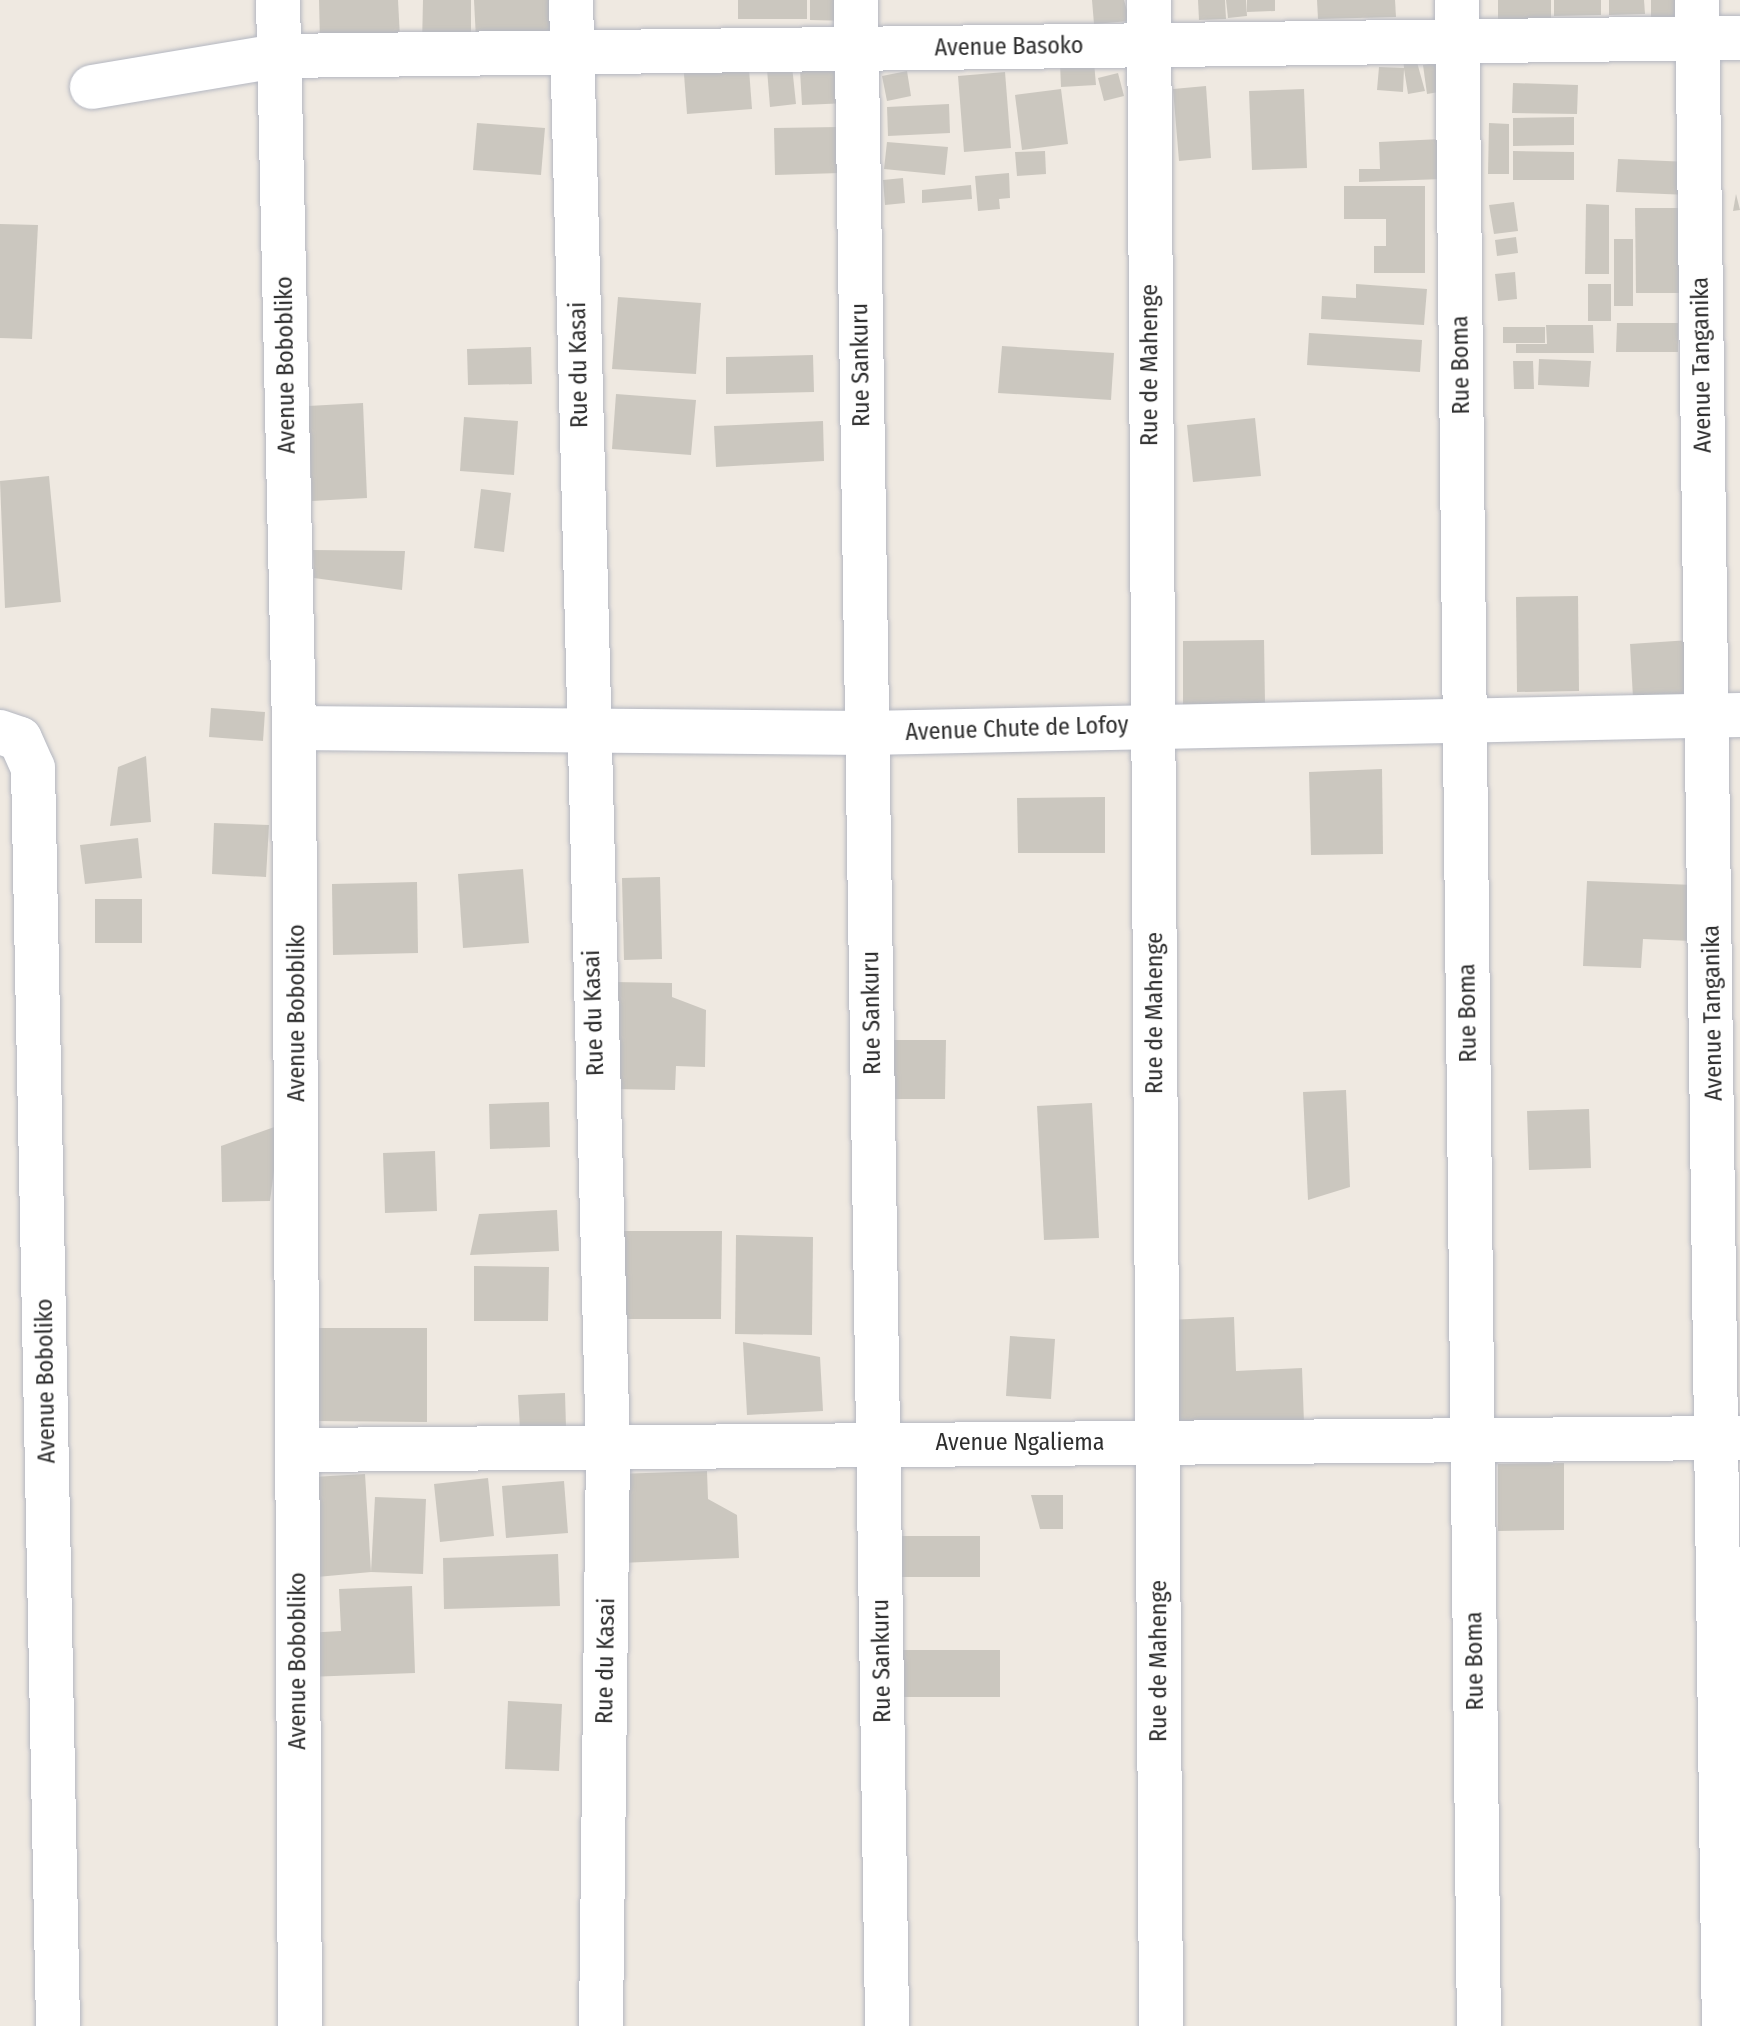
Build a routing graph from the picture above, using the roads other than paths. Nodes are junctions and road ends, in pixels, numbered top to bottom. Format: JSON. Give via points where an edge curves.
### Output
{"nodes":[{"id":1,"x":278,"y":0,"type":"edge"},
{"id":2,"x":571,"y":0,"type":"edge"},
{"id":3,"x":856,"y":0,"type":"edge"},
{"id":4,"x":1149,"y":0,"type":"edge"},
{"id":5,"x":1457,"y":0,"type":"edge"},
{"id":6,"x":1697,"y":19,"type":"edge"},
{"id":7,"x":1740,"y":38,"type":"edge"},
{"id":8,"x":1457,"y":43,"type":"junction"},
{"id":9,"x":1149,"y":45,"type":"junction"},
{"id":10,"x":856,"y":49,"type":"junction"},
{"id":11,"x":573,"y":55,"type":"junction"},
{"id":12,"x":278,"y":56,"type":"junction"},
{"id":13,"x":92,"y":87,"type":"dead end"},
{"id":14,"x":1724,"y":715,"type":"edge"},
{"id":15,"x":1465,"y":721,"type":"junction"},
{"id":16,"x":1153,"y":725,"type":"junction"},
{"id":17,"x":294,"y":728,"type":"junction"},
{"id":18,"x":585,"y":732,"type":"junction"},
{"id":19,"x":867,"y":733,"type":"junction"},
{"id":20,"x":10,"y":735,"type":"edge"},
{"id":21,"x":1729,"y":1438,"type":"edge"},
{"id":22,"x":1158,"y":1442,"type":"junction"},
{"id":23,"x":1472,"y":1442,"type":"junction"},
{"id":24,"x":878,"y":1444,"type":"junction"},
{"id":25,"x":300,"y":1450,"type":"junction"},
{"id":26,"x":608,"y":1450,"type":"junction"},
{"id":27,"x":58,"y":2026,"type":"edge"},
{"id":28,"x":300,"y":2026,"type":"edge"},
{"id":29,"x":601,"y":2026,"type":"edge"},
{"id":30,"x":887,"y":2026,"type":"edge"},
{"id":31,"x":1161,"y":2026,"type":"edge"},
{"id":32,"x":1479,"y":2026,"type":"edge"},
{"id":33,"x":1724,"y":2026,"type":"edge"}],
"edges":[{"from":1,"to":12,"type":"street","name":"Avenue Bobobliko"},
{"from":2,"to":11,"type":"street","name":"Rue du Kasai"},
{"from":3,"to":10,"type":"street","name":"Rue Sankuru"},
{"from":4,"to":9,"type":"street","name":"Rue de Mahenge"},
{"from":5,"to":8,"type":"street","name":"Rue Boma"},
{"from":6,"to":7,"type":"street","name":"Avenue Basoko"},
{"from":6,"to":8,"type":"street","name":"Avenue Basoko"},
{"from":6,"to":14,"type":"street","name":"Avenue Tanganika"},
{"from":8,"to":9,"type":"street","name":"Avenue Basoko"},
{"from":8,"to":15,"type":"street","name":"Rue Boma"},
{"from":9,"to":10,"type":"street","name":"Avenue Basoko"},
{"from":9,"to":16,"type":"street","name":"Rue de Mahenge"},
{"from":10,"to":11,"type":"street","name":"Avenue Basoko"},
{"from":10,"to":19,"type":"street","name":"Rue Sankuru"},
{"from":11,"to":12,"type":"street","name":"Avenue Basoko"},
{"from":11,"to":18,"type":"street","name":"Rue du Kasai"},
{"from":12,"to":13,"type":"street","name":"Avenue Basoko"},
{"from":12,"to":17,"type":"street","name":"Avenue Bobobliko"},
{"from":14,"to":15,"type":"street","name":"Avenue Chute de Lofoy"},
{"from":14,"to":21,"type":"street","name":"Avenue Tanganika"},
{"from":15,"to":16,"type":"street","name":"Avenue Chute de Lofoy"},
{"from":15,"to":23,"type":"street","name":"Rue Boma"},
{"from":16,"to":19,"type":"street","name":"Avenue Chute de Lofoy"},
{"from":16,"to":22,"type":"street","name":"Rue de Mahenge"},
{"from":17,"to":18,"type":"street","name":"Avenue Chute de Lofoy"},
{"from":17,"to":25,"type":"street","name":"Avenue Bobobliko"},
{"from":18,"to":19,"type":"street","name":"Avenue Chute de Lofoy"},
{"from":18,"to":26,"type":"street","name":"Rue du Kasai"},
{"from":19,"to":24,"type":"street","name":"Rue Sankuru"},
{"from":20,"to":27,"type":"street","name":"Avenue Boboliko","via":[[33,768]]},
{"from":21,"to":23,"type":"street","name":"Avenue Ngaliema"},
{"from":21,"to":33,"type":"street","name":"Avenue Tanganika"},
{"from":22,"to":23,"type":"street","name":"Avenue Ngaliema"},
{"from":22,"to":24,"type":"street","name":"Avenue Ngaliema"},
{"from":22,"to":31,"type":"street","name":"Rue de Mahenge"},
{"from":23,"to":32,"type":"street","name":"Rue Boma"},
{"from":24,"to":26,"type":"street","name":"Avenue Ngaliema"},
{"from":24,"to":30,"type":"street","name":"Rue Sankuru"},
{"from":25,"to":26,"type":"street","name":"Avenue Ngaliema"},
{"from":25,"to":28,"type":"street","name":"Avenue Bobobliko"},
{"from":26,"to":29,"type":"street","name":"Rue du Kasai"}]}
